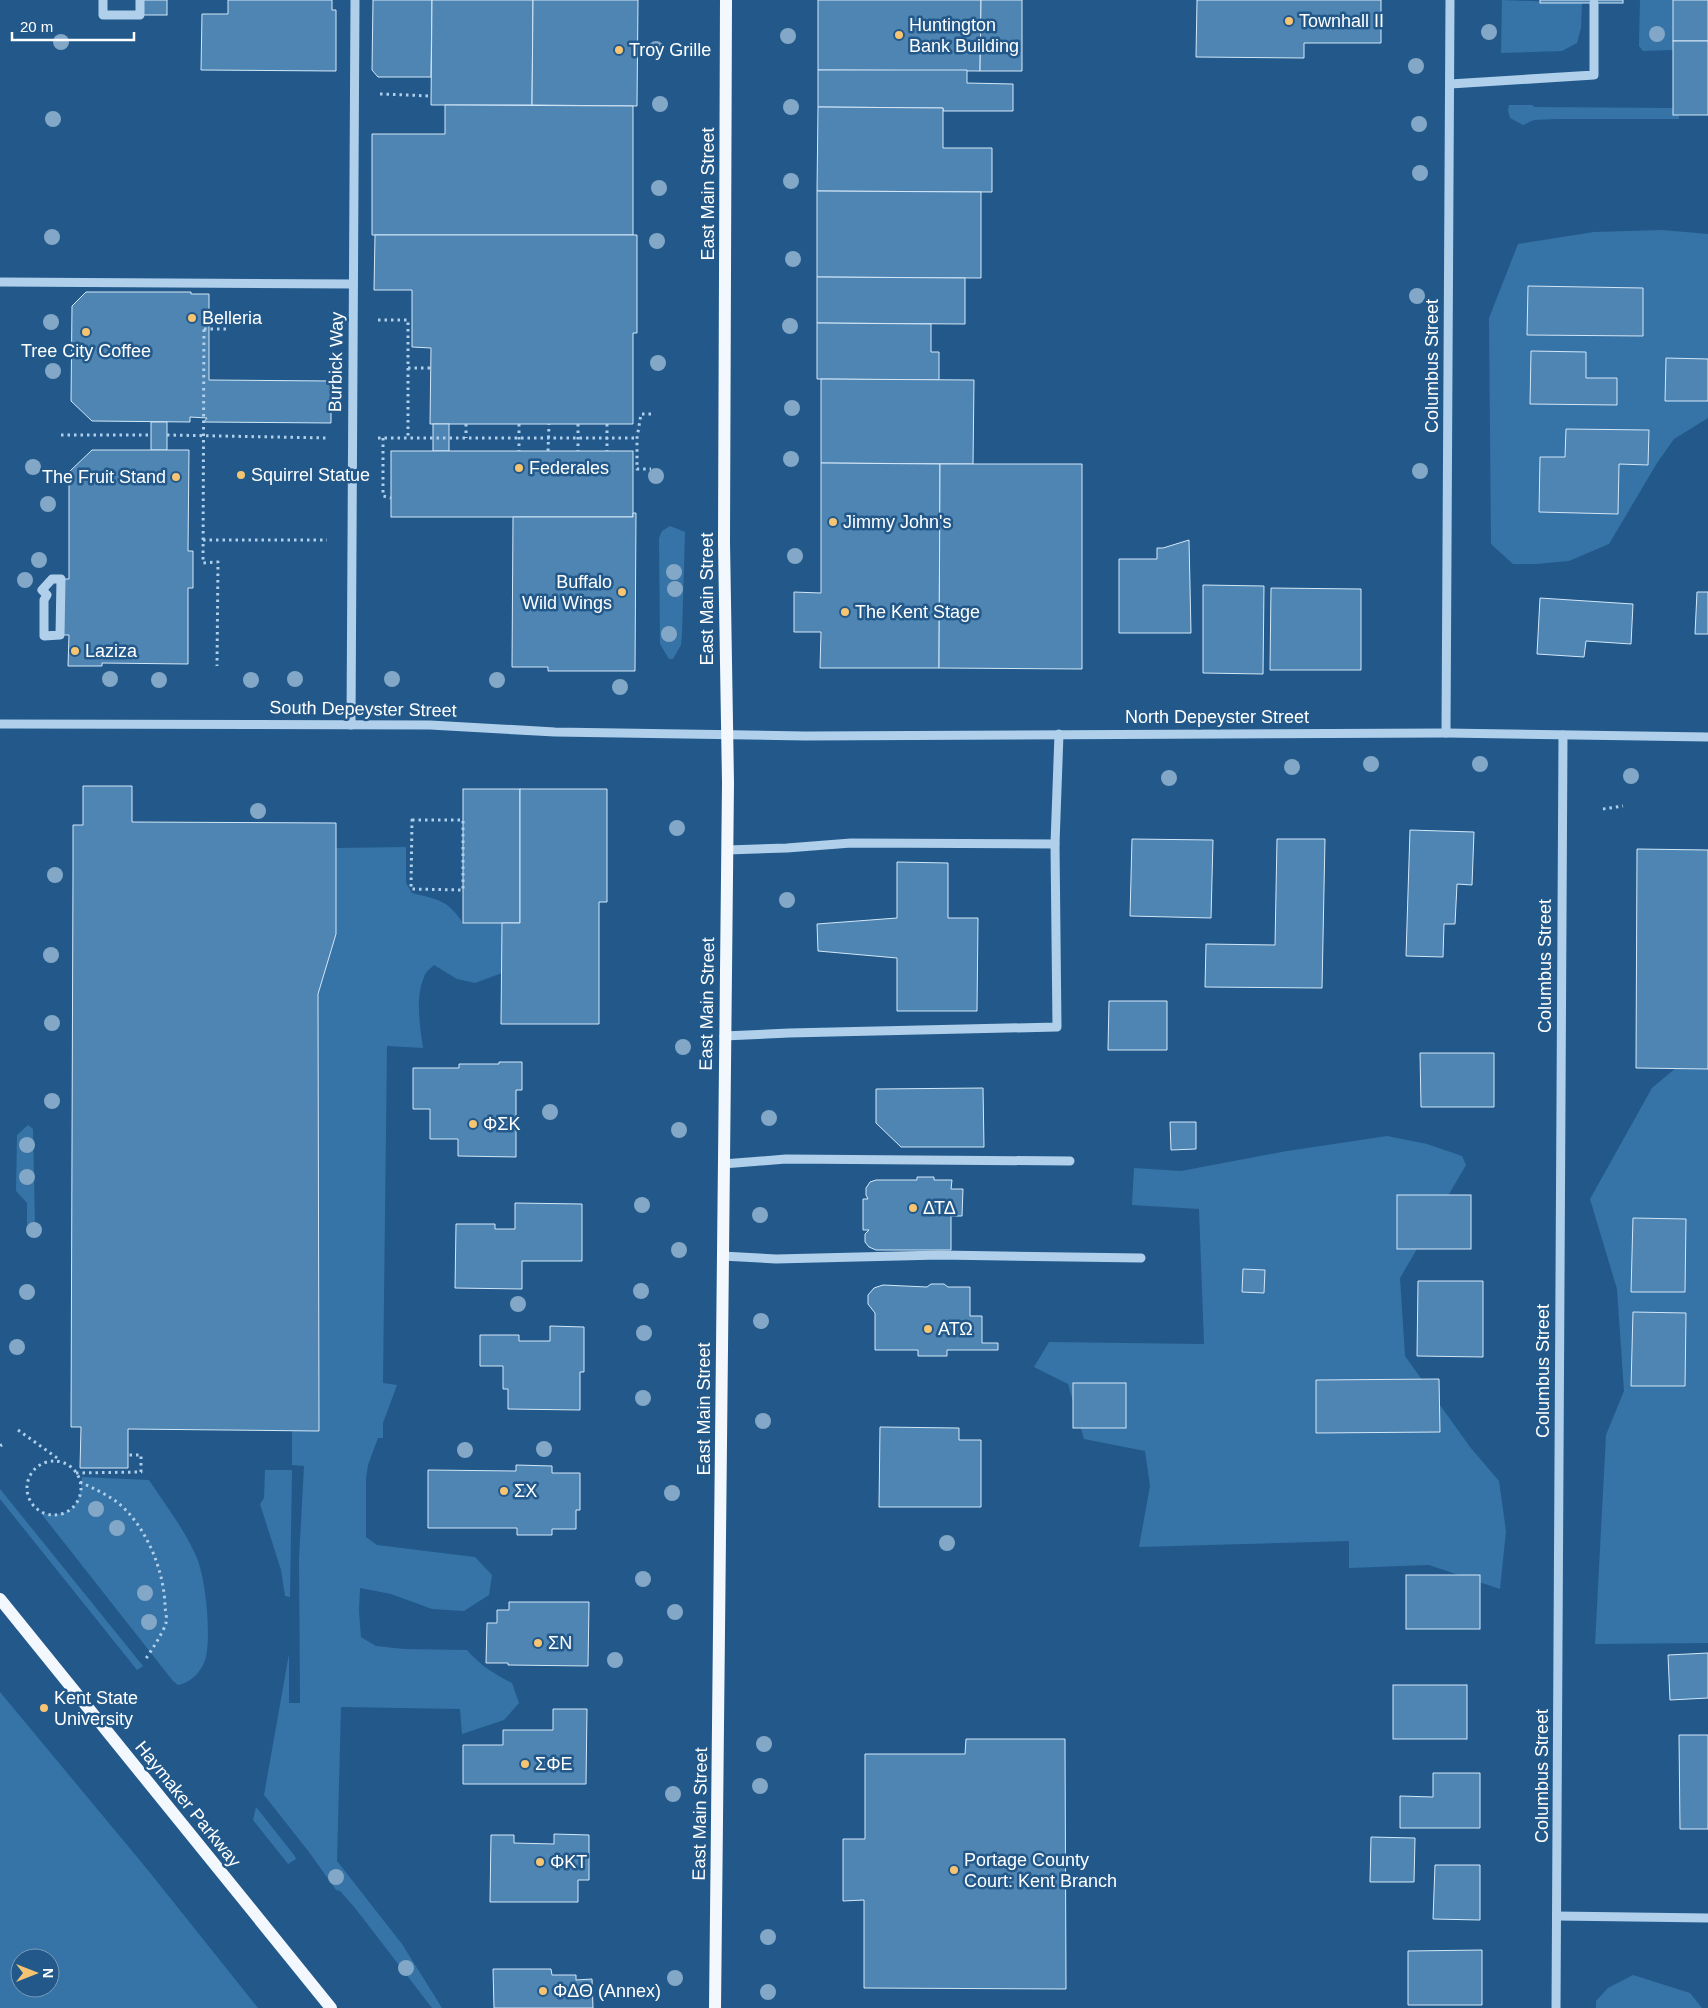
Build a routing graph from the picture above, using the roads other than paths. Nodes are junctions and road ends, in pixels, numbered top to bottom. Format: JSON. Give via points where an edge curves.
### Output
{"nodes":[{"id":1,"x":103,"y":0,"type":"edge"},
{"id":2,"x":140,"y":0,"type":"edge"},
{"id":3,"x":355,"y":0,"type":"edge"},
{"id":4,"x":726,"y":0,"type":"edge"},
{"id":5,"x":1450,"y":0,"type":"edge"},
{"id":6,"x":1594,"y":3,"type":"dead end"},
{"id":7,"x":1450,"y":84,"type":"junction"},
{"id":8,"x":0,"y":282,"type":"edge"},
{"id":9,"x":353,"y":284,"type":"junction"},
{"id":10,"x":60,"y":579,"type":"joint"},
{"id":11,"x":0,"y":724,"type":"edge"},
{"id":12,"x":351,"y":724,"type":"junction"},
{"id":13,"x":1446,"y":733,"type":"junction"},
{"id":14,"x":726,"y":734,"type":"junction"},
{"id":15,"x":1059,"y":734,"type":"junction"},
{"id":16,"x":1563,"y":735,"type":"junction"},
{"id":17,"x":1708,"y":737,"type":"edge"},
{"id":18,"x":1055,"y":844,"type":"junction"},
{"id":19,"x":727,"y":850,"type":"junction"},
{"id":20,"x":724,"y":1036,"type":"junction"},
{"id":21,"x":1070,"y":1161,"type":"dead end"},
{"id":22,"x":723,"y":1164,"type":"junction"},
{"id":23,"x":722,"y":1256,"type":"junction"},
{"id":24,"x":1141,"y":1258,"type":"dead end"},
{"id":25,"x":0,"y":1598,"type":"edge"},
{"id":26,"x":1557,"y":1916,"type":"junction"},
{"id":27,"x":1708,"y":1918,"type":"edge"},
{"id":28,"x":331,"y":2008,"type":"edge"},
{"id":29,"x":715,"y":2008,"type":"edge"},
{"id":30,"x":1556,"y":2008,"type":"edge"}],
"edges":[{"from":1,"to":2,"type":"street","via":[[103,15],[140,15]]},
{"from":3,"to":9,"type":"street","name":"Burbick Way"},
{"from":4,"to":14,"type":"main road","name":"East Main Street"},
{"from":5,"to":7,"type":"street","name":"Columbus Street"},
{"from":6,"to":7,"type":"street","via":[[1594,75]]},
{"from":7,"to":13,"type":"street","name":"Columbus Street"},
{"from":8,"to":9,"type":"street"},
{"from":9,"to":12,"type":"street","name":"Burbick Way"},
{"from":10,"to":10,"type":"street","via":[[60,635],[44,636],[44,600],[47,595],[42,590],[52,579]]},
{"from":11,"to":12,"type":"street","name":"South Depeyster Street"},
{"from":12,"to":14,"type":"street","name":"South Depeyster Street","via":[[555,732]]},
{"from":13,"to":15,"type":"street","name":"North Depeyster Street"},
{"from":13,"to":16,"type":"street","name":"North Depeyster Street"},
{"from":14,"to":15,"type":"street","name":"North Depeyster Street"},
{"from":14,"to":19,"type":"main road","name":"East Main Street"},
{"from":15,"to":18,"type":"street"},
{"from":16,"to":17,"type":"street","name":"North Depeyster Street"},
{"from":16,"to":26,"type":"street","name":"Columbus Street"},
{"from":18,"to":19,"type":"street","via":[[851,843]]},
{"from":18,"to":20,"type":"street","via":[[1057,1028]]},
{"from":19,"to":20,"type":"main road","name":"East Main Street"},
{"from":20,"to":22,"type":"main road","name":"East Main Street"},
{"from":21,"to":22,"type":"street","via":[[786,1159]]},
{"from":22,"to":23,"type":"main road","name":"East Main Street"},
{"from":23,"to":24,"type":"street"},
{"from":23,"to":29,"type":"main road","name":"East Main Street"},
{"from":25,"to":28,"type":"main road","name":"Haymaker Parkway"},
{"from":26,"to":27,"type":"street"},
{"from":26,"to":30,"type":"street","name":"Columbus Street"}]}
